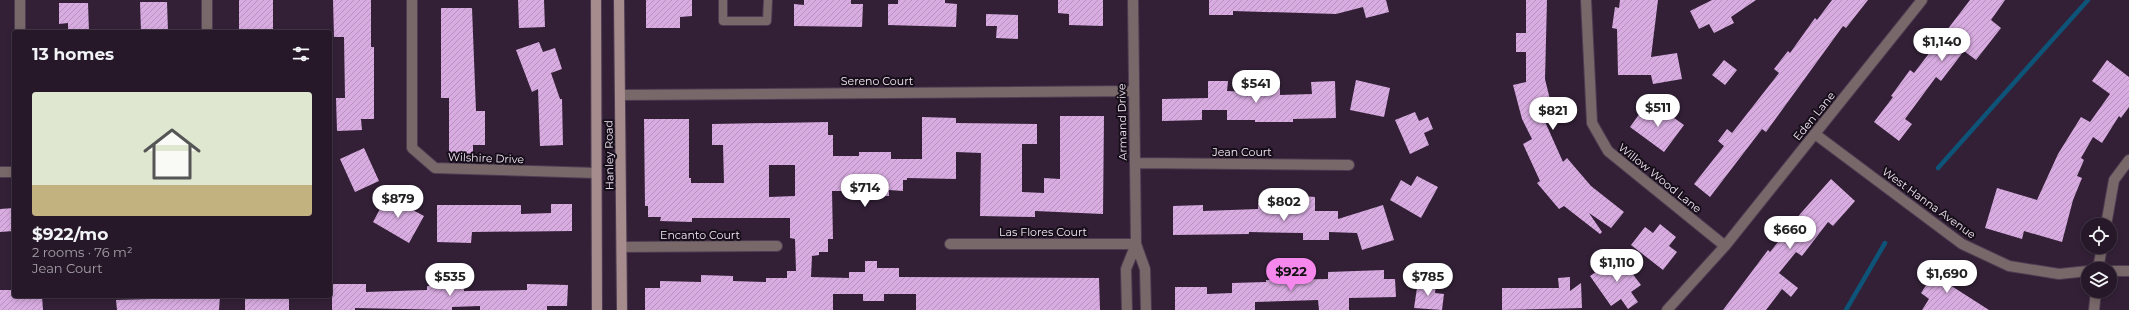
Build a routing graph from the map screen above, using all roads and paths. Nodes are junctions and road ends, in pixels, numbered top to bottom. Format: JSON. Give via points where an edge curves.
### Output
{"nodes":[{"id":1,"x":20,"y":0,"type":"edge"},
{"id":2,"x":207,"y":0,"type":"edge"},
{"id":3,"x":412,"y":0,"type":"edge"},
{"id":4,"x":596,"y":0,"type":"edge"},
{"id":5,"x":620,"y":0,"type":"edge"},
{"id":6,"x":723,"y":0,"type":"edge"},
{"id":7,"x":768,"y":0,"type":"edge"},
{"id":8,"x":1133,"y":0,"type":"edge"},
{"id":9,"x":1586,"y":0,"type":"edge"},
{"id":10,"x":1922,"y":0,"type":"edge"},
{"id":11,"x":20,"y":30,"type":"edge"},
{"id":12,"x":207,"y":30,"type":"edge"},
{"id":13,"x":1134,"y":92,"type":"junction"},
{"id":14,"x":620,"y":95,"type":"junction"},
{"id":15,"x":1815,"y":134,"type":"junction"},
{"id":16,"x":2129,"y":160,"type":"edge"},
{"id":17,"x":1135,"y":163,"type":"junction"},
{"id":18,"x":1349,"y":165,"type":"dead end"},
{"id":19,"x":0,"y":172,"type":"edge"},
{"id":20,"x":12,"y":172,"type":"edge"},
{"id":21,"x":596,"y":173,"type":"junction"},
{"id":22,"x":2107,"y":218,"type":"edge"},
{"id":23,"x":950,"y":244,"type":"dead end"},
{"id":24,"x":1136,"y":244,"type":"junction"},
{"id":25,"x":777,"y":246,"type":"dead end"},
{"id":26,"x":1725,"y":246,"type":"junction"},
{"id":27,"x":622,"y":247,"type":"junction"},
{"id":28,"x":2117,"y":271,"type":"edge"},
{"id":29,"x":2129,"y":271,"type":"edge"},
{"id":30,"x":2081,"y":272,"type":"edge"},
{"id":31,"x":2095,"y":298,"type":"edge"},
{"id":32,"x":597,"y":310,"type":"edge"},
{"id":33,"x":622,"y":310,"type":"edge"},
{"id":34,"x":1127,"y":310,"type":"edge"},
{"id":35,"x":1146,"y":310,"type":"edge"},
{"id":36,"x":1667,"y":310,"type":"edge"},
{"id":37,"x":2094,"y":310,"type":"edge"}],
"edges":[{"from":1,"to":11,"type":"street"},
{"from":2,"to":12,"type":"street"},
{"from":3,"to":21,"type":"street","name":"Wilshire Drive","via":[[412,148],[435,168]]},
{"from":4,"to":21,"type":"main road","name":"Hanley Road"},
{"from":5,"to":14,"type":"main road","name":"Hanley Road"},
{"from":6,"to":7,"type":"lane","via":[[723,21],[767,22]]},
{"from":8,"to":13,"type":"street","name":"Armand Drive"},
{"from":9,"to":26,"type":"street","name":"Willow Wood Lane","via":[[1592,123],[1608,151]]},
{"from":10,"to":15,"type":"street","name":"Eden Lane"},
{"from":13,"to":14,"type":"street","name":"Sereno Court"},
{"from":13,"to":17,"type":"street","name":"Armand Drive"},
{"from":14,"to":27,"type":"main road","name":"Hanley Road"},
{"from":15,"to":26,"type":"street","name":"Eden Lane"},
{"from":15,"to":30,"type":"street","name":"West Hanna Avenue","via":[[1962,244],[2009,266],[2059,274]]},
{"from":16,"to":22,"type":"street","via":[[2114,180]]},
{"from":17,"to":18,"type":"street","name":"Jean Court"},
{"from":17,"to":24,"type":"street","name":"Armand Drive"},
{"from":19,"to":20,"type":"street"},
{"from":21,"to":32,"type":"main road","name":"Hanley Road"},
{"from":23,"to":24,"type":"street","name":"Las Flores Court"},
{"from":24,"to":34,"type":"street","name":"Armand Drive","via":[[1126,269]]},
{"from":24,"to":35,"type":"street","name":"Armand Drive","via":[[1145,269]]},
{"from":25,"to":27,"type":"street","name":"Encanto Court"},
{"from":26,"to":36,"type":"street"},
{"from":27,"to":33,"type":"main road","name":"Hanley Road"},
{"from":28,"to":29,"type":"street"},
{"from":31,"to":37,"type":"street"}]}
